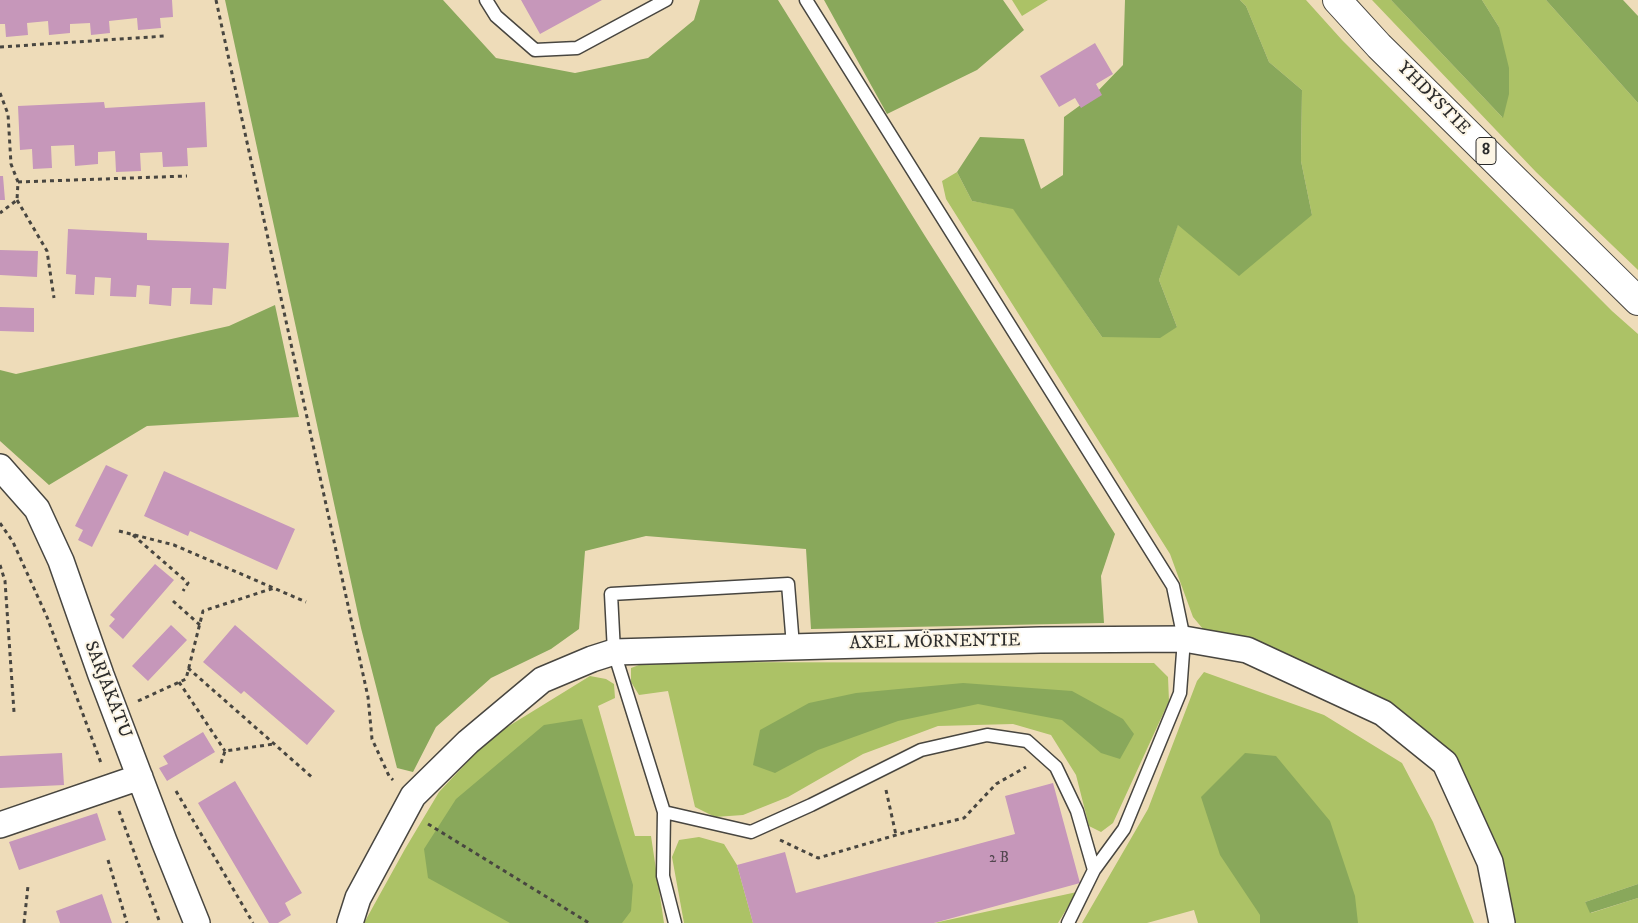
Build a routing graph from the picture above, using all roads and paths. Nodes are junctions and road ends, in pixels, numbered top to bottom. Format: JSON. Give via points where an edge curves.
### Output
{"nodes":[{"id":1,"x":216,"y":0,"type":"edge"},
{"id":2,"x":486,"y":0,"type":"edge"},
{"id":3,"x":666,"y":0,"type":"edge"},
{"id":4,"x":806,"y":0,"type":"edge"},
{"id":5,"x":1337,"y":0,"type":"edge"},
{"id":6,"x":165,"y":36,"type":"dead end"},
{"id":7,"x":0,"y":47,"type":"edge"},
{"id":8,"x":0,"y":93,"type":"edge"},
{"id":9,"x":187,"y":176,"type":"dead end"},
{"id":10,"x":18,"y":182,"type":"junction"},
{"id":11,"x":16,"y":200,"type":"junction"},
{"id":12,"x":0,"y":213,"type":"edge"},
{"id":13,"x":54,"y":298,"type":"dead end"},
{"id":14,"x":1638,"y":301,"type":"edge"},
{"id":15,"x":0,"y":467,"type":"edge"},
{"id":16,"x":0,"y":524,"type":"edge"},
{"id":17,"x":119,"y":531,"type":"dead end"},
{"id":18,"x":132,"y":534,"type":"junction"},
{"id":19,"x":0,"y":565,"type":"edge"},
{"id":20,"x":274,"y":588,"type":"junction"},
{"id":21,"x":183,"y":590,"type":"dead end"},
{"id":22,"x":173,"y":601,"type":"dead end"},
{"id":23,"x":306,"y":602,"type":"dead end"},
{"id":24,"x":200,"y":625,"type":"junction"},
{"id":25,"x":1184,"y":638,"type":"junction"},
{"id":26,"x":793,"y":646,"type":"junction"},
{"id":27,"x":614,"y":652,"type":"junction"},
{"id":28,"x":188,"y":668,"type":"junction"},
{"id":29,"x":179,"y":682,"type":"junction"},
{"id":30,"x":14,"y":712,"type":"dead end"},
{"id":31,"x":115,"y":712,"type":"junction"},
{"id":32,"x":274,"y":744,"type":"junction"},
{"id":33,"x":225,"y":751,"type":"junction"},
{"id":34,"x":1044,"y":757,"type":"junction"},
{"id":35,"x":221,"y":762,"type":"dead end"},
{"id":36,"x":881,"y":770,"type":"junction"},
{"id":37,"x":140,"y":777,"type":"junction"},
{"id":38,"x":314,"y":779,"type":"dead end"},
{"id":39,"x":110,"y":786,"type":"junction"},
{"id":40,"x":176,"y":791,"type":"dead end"},
{"id":41,"x":410,"y":804,"type":"junction"},
{"id":42,"x":664,"y":812,"type":"junction"},
{"id":43,"x":0,"y":825,"type":"edge"},
{"id":44,"x":751,"y":832,"type":"junction"},
{"id":45,"x":896,"y":835,"type":"junction"},
{"id":46,"x":108,"y":860,"type":"dead end"},
{"id":47,"x":1094,"y":870,"type":"junction"},
{"id":48,"x":28,"y":886,"type":"dead end"},
{"id":49,"x":24,"y":923,"type":"edge"},
{"id":50,"x":127,"y":923,"type":"edge"},
{"id":51,"x":160,"y":923,"type":"edge"},
{"id":52,"x":197,"y":923,"type":"edge"},
{"id":53,"x":253,"y":923,"type":"edge"},
{"id":54,"x":350,"y":923,"type":"edge"},
{"id":55,"x":589,"y":923,"type":"edge"},
{"id":56,"x":675,"y":923,"type":"edge"},
{"id":57,"x":1068,"y":923,"type":"edge"},
{"id":58,"x":1502,"y":923,"type":"edge"}],
"edges":[{"from":1,"to":41,"type":"path","via":[[364,678],[372,739],[389,776]]},
{"from":2,"to":3,"type":"lane","via":[[496,16],[535,50],[577,48]]},
{"from":4,"to":25,"type":"lane","via":[[1173,586]]},
{"from":5,"to":14,"type":"highway","name":"YHDYSTIE","number":"8","via":[[1379,46]]},
{"from":6,"to":7,"type":"path"},
{"from":8,"to":10,"type":"path","via":[[8,114],[11,164]]},
{"from":9,"to":10,"type":"path"},
{"from":10,"to":11,"type":"path"},
{"from":11,"to":12,"type":"path"},
{"from":11,"to":13,"type":"path","via":[[47,252]]},
{"from":15,"to":31,"type":"street","name":"SARJAKATU","via":[[37,509],[61,561]]},
{"from":16,"to":39,"type":"path","via":[[13,542],[47,617]]},
{"from":17,"to":18,"type":"path"},
{"from":18,"to":20,"type":"path","via":[[174,545]]},
{"from":18,"to":21,"type":"path","via":[[188,583]]},
{"from":19,"to":30,"type":"path","via":[[5,582]]},
{"from":20,"to":23,"type":"path"},
{"from":20,"to":24,"type":"path","via":[[203,612]]},
{"from":22,"to":24,"type":"path"},
{"from":24,"to":28,"type":"path"},
{"from":25,"to":26,"type":"street","name":"AXEL MÖRNENTIE"},
{"from":25,"to":47,"type":"lane","via":[[1180,692],[1124,829]]},
{"from":25,"to":58,"type":"street","name":"AXEL MÖRNENTIE","via":[[1247,650],[1383,713],[1445,763],[1490,862]]},
{"from":26,"to":27,"type":"street","name":"AXEL MÖRNENTIE"},
{"from":26,"to":27,"type":"lane","via":[[788,584],[612,594]]},
{"from":27,"to":41,"type":"street","name":"AXEL MÖRNENTIE","via":[[542,680],[468,742]]},
{"from":27,"to":42,"type":"lane"},
{"from":28,"to":29,"type":"path","via":[[186,679]]},
{"from":28,"to":32,"type":"path"},
{"from":29,"to":31,"type":"path"},
{"from":29,"to":33,"type":"path"},
{"from":31,"to":37,"type":"street","name":"SARJAKATU"},
{"from":32,"to":33,"type":"path"},
{"from":32,"to":38,"type":"path"},
{"from":33,"to":35,"type":"path"},
{"from":34,"to":36,"type":"lane","via":[[1027,741],[987,734],[921,750]]},
{"from":34,"to":45,"type":"path","via":[[996,784],[964,818]]},
{"from":34,"to":47,"type":"lane","via":[[1056,767],[1077,811]]},
{"from":36,"to":44,"type":"lane"},
{"from":36,"to":45,"type":"path"},
{"from":37,"to":39,"type":"street"},
{"from":37,"to":52,"type":"street","name":"SARJAKATU"},
{"from":39,"to":43,"type":"street"},
{"from":39,"to":51,"type":"path"},
{"from":40,"to":53,"type":"path"},
{"from":41,"to":54,"type":"street","name":"AXEL MÖRNENTIE","via":[[358,898]]},
{"from":41,"to":55,"type":"path"},
{"from":42,"to":44,"type":"lane"},
{"from":42,"to":56,"type":"lane","via":[[663,876]]},
{"from":44,"to":45,"type":"path","via":[[778,839],[818,858]]},
{"from":46,"to":50,"type":"path"},
{"from":47,"to":57,"type":"lane"},
{"from":48,"to":49,"type":"path"}]}
